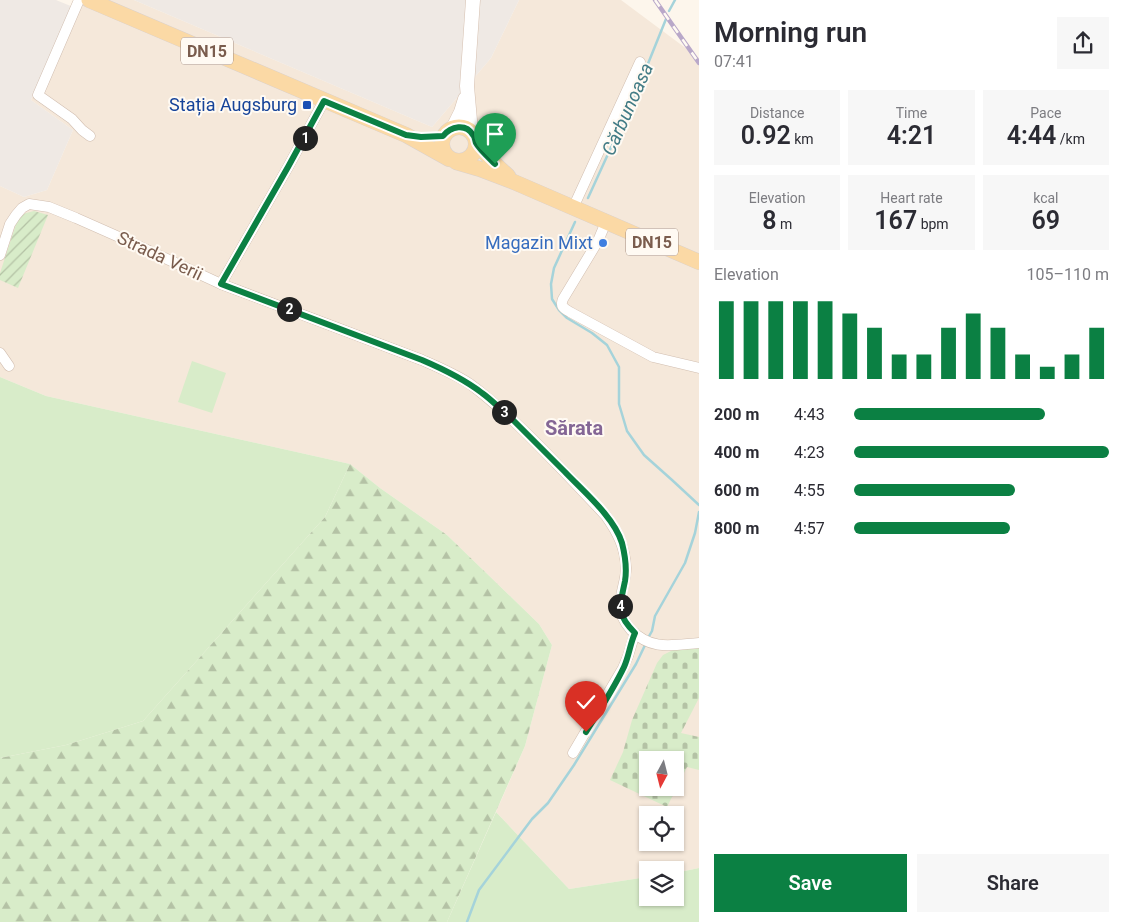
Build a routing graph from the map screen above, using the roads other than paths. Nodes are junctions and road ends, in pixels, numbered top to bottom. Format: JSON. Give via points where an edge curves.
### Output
{"nodes":[{"id":1,"x":79,"y":0,"type":"edge"},
{"id":2,"x":89,"y":0,"type":"edge"},
{"id":3,"x":473,"y":0,"type":"edge"},
{"id":4,"x":640,"y":62,"type":"dead end"},
{"id":5,"x":467,"y":86,"type":"junction"},
{"id":6,"x":324,"y":101,"type":"junction"},
{"id":7,"x":448,"y":132,"type":"junction"},
{"id":8,"x":406,"y":135,"type":"junction"},
{"id":9,"x":90,"y":136,"type":"dead end"},
{"id":10,"x":473,"y":137,"type":"junction"},
{"id":11,"x":452,"y":160,"type":"junction"},
{"id":12,"x":514,"y":182,"type":"junction"},
{"id":13,"x":573,"y":208,"type":"junction"},
{"id":14,"x":606,"y":222,"type":"junction"},
{"id":15,"x":0,"y":255,"type":"edge"},
{"id":16,"x":699,"y":262,"type":"edge"},
{"id":17,"x":221,"y":284,"type":"junction"},
{"id":18,"x":0,"y":353,"type":"edge"},
{"id":19,"x":9,"y":366,"type":"dead end"},
{"id":20,"x":699,"y":368,"type":"edge"},
{"id":21,"x":642,"y":639,"type":"junction"},
{"id":22,"x":699,"y":643,"type":"edge"},
{"id":23,"x":573,"y":753,"type":"dead end"}],
"edges":[{"from":1,"to":9,"type":"street","via":[[38,94]]},
{"from":2,"to":6,"type":"main road","number":"DN15"},
{"from":3,"to":5,"type":"main road"},
{"from":4,"to":13,"type":"street"},
{"from":5,"to":7,"type":"main road","via":[[461,112]]},
{"from":5,"to":10,"type":"main road"},
{"from":6,"to":8,"type":"main road","number":"DN15"},
{"from":6,"to":17,"type":"street"},
{"from":7,"to":8,"type":"main road","number":"DN15","via":[[421,137]]},
{"from":7,"to":10,"type":"main road","number":"DN15","via":[[462,127]]},
{"from":7,"to":11,"type":"main road","via":[[441,146]]},
{"from":8,"to":11,"type":"main road","number":"DN15"},
{"from":10,"to":11,"type":"main road","via":[[476,148],[471,157],[461,162]]},
{"from":10,"to":12,"type":"main road","number":"DN15"},
{"from":11,"to":12,"type":"main road","number":"DN15"},
{"from":12,"to":13,"type":"main road","number":"DN15"},
{"from":13,"to":14,"type":"main road","number":"DN15"},
{"from":14,"to":16,"type":"main road","number":"DN15"},
{"from":14,"to":20,"type":"street","via":[[563,298],[562,306],[653,357]]},
{"from":15,"to":17,"type":"street","name":"Strada Verii","via":[[10,224],[29,204],[49,207],[76,218]]},
{"from":17,"to":21,"type":"street","name":"Strada Verii","via":[[430,364],[482,393],[541,448],[613,526],[622,543],[626,570],[620,601],[622,617]]},
{"from":18,"to":19,"type":"street"},
{"from":21,"to":22,"type":"street","via":[[663,645]]},
{"from":21,"to":23,"type":"street","via":[[632,640],[623,668]]}]}
